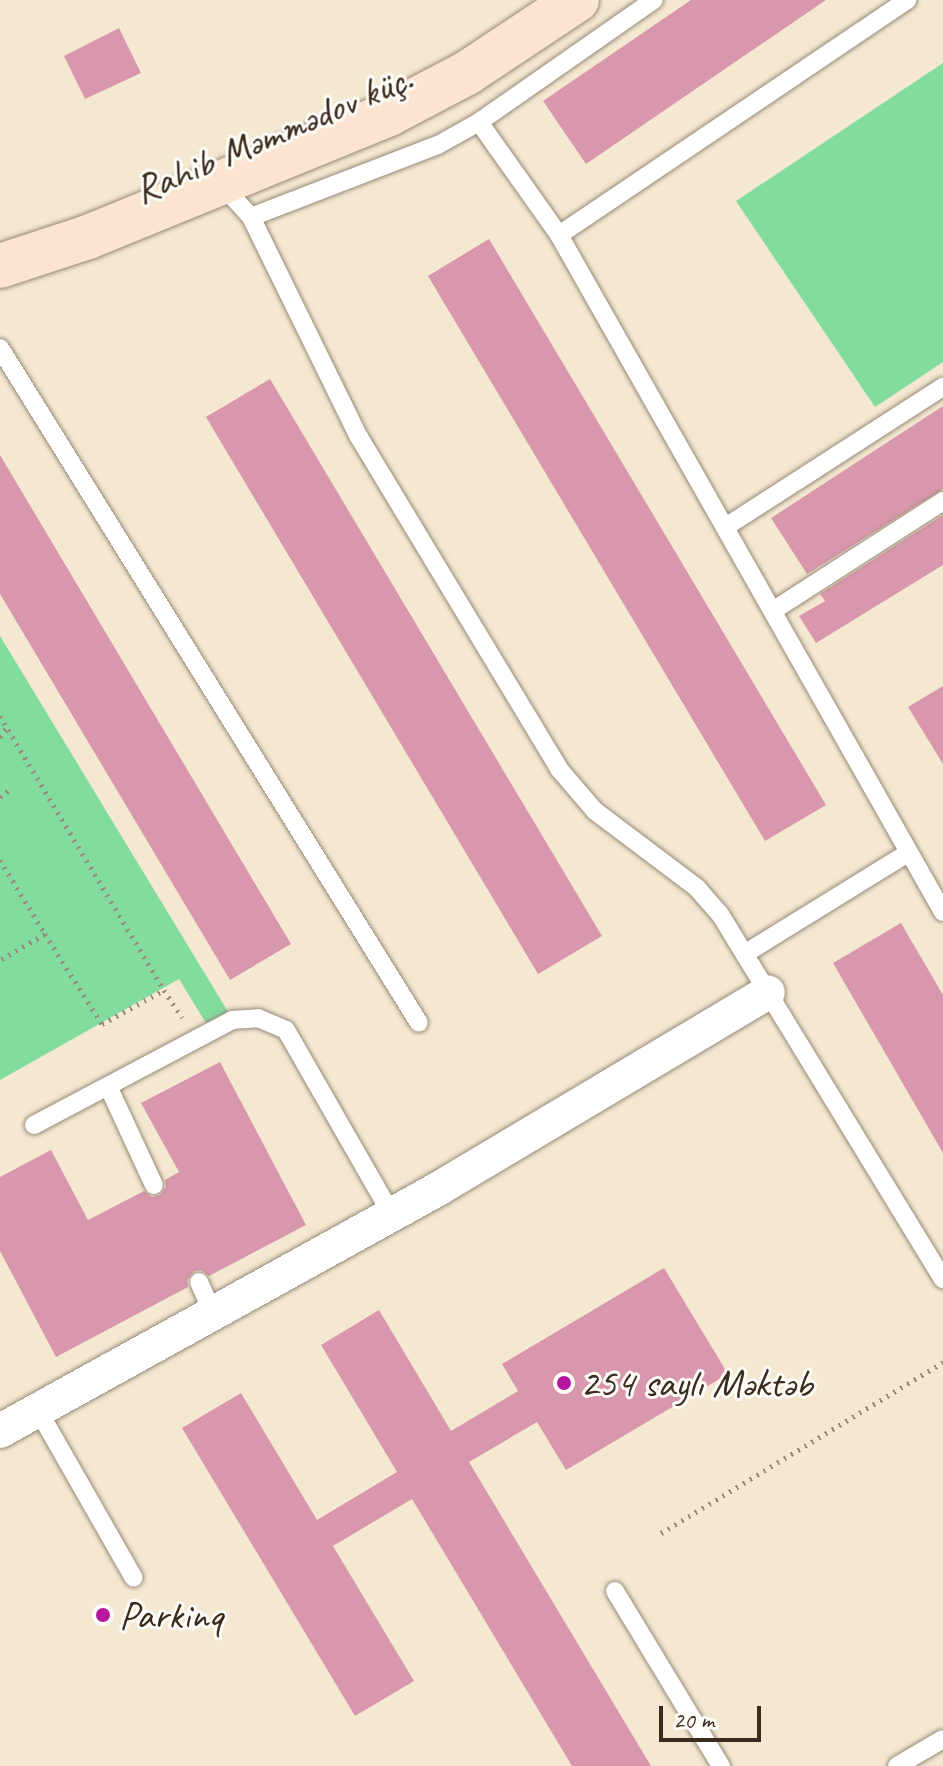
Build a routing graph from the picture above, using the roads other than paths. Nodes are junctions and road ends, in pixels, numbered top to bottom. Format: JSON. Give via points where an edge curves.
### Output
{"nodes":[{"id":1,"x":533,"y":0,"type":"edge"},
{"id":2,"x":577,"y":0,"type":"edge"},
{"id":3,"x":654,"y":0,"type":"edge"},
{"id":4,"x":907,"y":0,"type":"edge"},
{"id":5,"x":461,"y":63,"type":"junction"},
{"id":6,"x":479,"y":122,"type":"junction"},
{"id":7,"x":221,"y":184,"type":"junction"},
{"id":8,"x":251,"y":217,"type":"junction"},
{"id":9,"x":559,"y":235,"type":"junction"},
{"id":10,"x":0,"y":240,"type":"edge"},
{"id":11,"x":0,"y":266,"type":"edge"},
{"id":12,"x":0,"y":348,"type":"edge"},
{"id":13,"x":943,"y":387,"type":"edge"},
{"id":14,"x":943,"y":501,"type":"edge"},
{"id":15,"x":727,"y":526,"type":"junction"},
{"id":16,"x":774,"y":610,"type":"junction"},
{"id":17,"x":908,"y":853,"type":"junction"},
{"id":18,"x":943,"y":912,"type":"edge"},
{"id":19,"x":746,"y":953,"type":"junction"},
{"id":20,"x":768,"y":992,"type":"junction"},
{"id":21,"x":419,"y":1023,"type":"dead end"},
{"id":22,"x":108,"y":1086,"type":"junction"},
{"id":23,"x":34,"y":1125,"type":"dead end"},
{"id":24,"x":154,"y":1185,"type":"dead end"},
{"id":25,"x":392,"y":1215,"type":"junction"},
{"id":26,"x":943,"y":1279,"type":"edge"},
{"id":27,"x":199,"y":1282,"type":"dead end"},
{"id":28,"x":213,"y":1314,"type":"junction"},
{"id":29,"x":38,"y":1410,"type":"junction"},
{"id":30,"x":0,"y":1431,"type":"edge"},
{"id":31,"x":134,"y":1578,"type":"dead end"},
{"id":32,"x":615,"y":1591,"type":"dead end"},
{"id":33,"x":943,"y":1739,"type":"edge"},
{"id":34,"x":721,"y":1766,"type":"edge"},
{"id":35,"x":897,"y":1766,"type":"edge"}],
"edges":[{"from":1,"to":5,"type":"main road","name":"Rahib Məmmədov küç."},
{"from":2,"to":5,"type":"main road"},
{"from":3,"to":6,"type":"lane"},
{"from":4,"to":9,"type":"lane"},
{"from":5,"to":7,"type":"main road","via":[[389,114]]},
{"from":5,"to":10,"type":"main road","name":"Rahib Məmmədov küç.","via":[[426,70],[83,215]]},
{"from":6,"to":8,"type":"lane","via":[[438,145]]},
{"from":6,"to":9,"type":"lane"},
{"from":7,"to":8,"type":"lane"},
{"from":7,"to":11,"type":"main road"},
{"from":8,"to":19,"type":"lane","via":[[359,437],[559,769],[595,811],[697,888]]},
{"from":9,"to":15,"type":"lane"},
{"from":12,"to":21,"type":"lane"},
{"from":13,"to":15,"type":"lane"},
{"from":14,"to":16,"type":"lane"},
{"from":15,"to":16,"type":"lane"},
{"from":16,"to":17,"type":"lane"},
{"from":17,"to":18,"type":"lane"},
{"from":17,"to":19,"type":"lane"},
{"from":19,"to":20,"type":"lane"},
{"from":20,"to":25,"type":"street"},
{"from":20,"to":26,"type":"lane"},
{"from":22,"to":23,"type":"lane"},
{"from":22,"to":24,"type":"lane"},
{"from":22,"to":25,"type":"lane","via":[[232,1020],[258,1018],[286,1030]]},
{"from":25,"to":28,"type":"street"},
{"from":27,"to":28,"type":"lane"},
{"from":28,"to":29,"type":"street"},
{"from":29,"to":30,"type":"street"},
{"from":29,"to":31,"type":"lane"},
{"from":32,"to":34,"type":"lane"},
{"from":33,"to":35,"type":"lane"}]}
